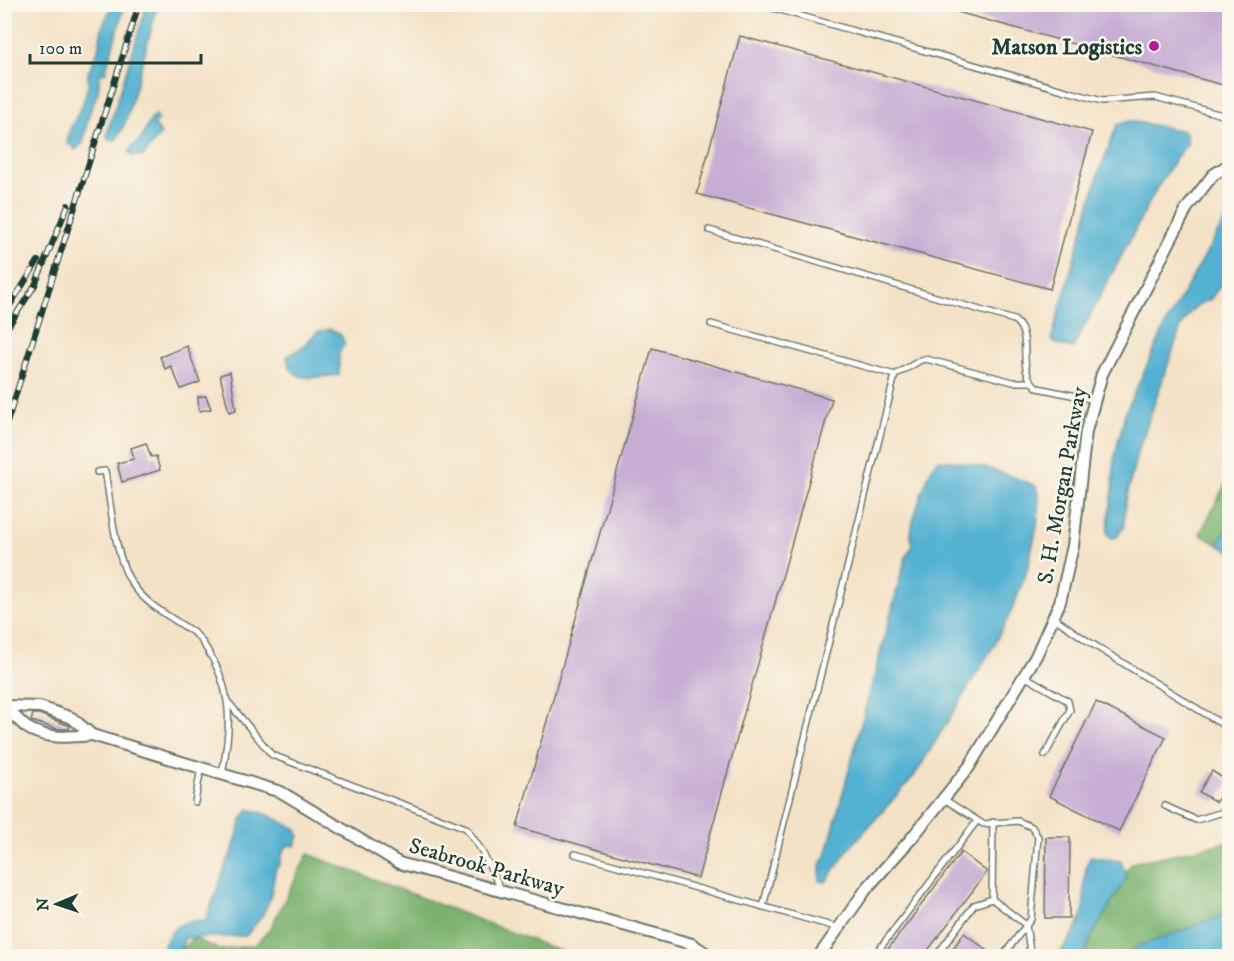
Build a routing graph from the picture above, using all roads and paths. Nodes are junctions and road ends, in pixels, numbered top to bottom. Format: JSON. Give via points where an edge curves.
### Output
{"nodes":[{"id":1,"x":762,"y":5,"type":"edge"},
{"id":2,"x":1230,"y":117,"type":"edge"},
{"id":3,"x":1230,"y":164,"type":"edge"},
{"id":4,"x":709,"y":230,"type":"dead end"},
{"id":5,"x":711,"y":324,"type":"dead end"},
{"id":6,"x":895,"y":375,"type":"junction"},
{"id":7,"x":1031,"y":382,"type":"junction"},
{"id":8,"x":1095,"y":400,"type":"junction"},
{"id":9,"x":97,"y":472,"type":"dead end"},
{"id":10,"x":1053,"y":617,"type":"junction"},
{"id":11,"x":1024,"y":676,"type":"junction"},
{"id":12,"x":228,"y":702,"type":"junction"},
{"id":13,"x":5,"y":706,"type":"edge"},
{"id":14,"x":1230,"y":729,"type":"edge"},
{"id":15,"x":92,"y":735,"type":"junction"},
{"id":16,"x":1045,"y":755,"type":"dead end"},
{"id":17,"x":201,"y":768,"type":"junction"},
{"id":18,"x":222,"y":774,"type":"junction"},
{"id":19,"x":944,"y":798,"type":"junction"},
{"id":20,"x":195,"y":802,"type":"dead end"},
{"id":21,"x":1165,"y":806,"type":"dead end"},
{"id":22,"x":1230,"y":810,"type":"edge"},
{"id":23,"x":977,"y":821,"type":"junction"},
{"id":24,"x":993,"y":822,"type":"junction"},
{"id":25,"x":575,"y":854,"type":"dead end"},
{"id":26,"x":502,"y":891,"type":"junction"},
{"id":27,"x":992,"y":899,"type":"junction"},
{"id":28,"x":763,"y":907,"type":"junction"},
{"id":29,"x":1026,"y":925,"type":"junction"},
{"id":30,"x":839,"y":928,"type":"junction"},
{"id":31,"x":710,"y":957,"type":"edge"},
{"id":32,"x":819,"y":957,"type":"edge"},
{"id":33,"x":874,"y":957,"type":"edge"},
{"id":34,"x":936,"y":957,"type":"edge"},
{"id":35,"x":1003,"y":957,"type":"edge"},
{"id":36,"x":1029,"y":957,"type":"edge"}],
"edges":[{"from":1,"to":2,"type":"lane","via":[[1101,100],[1155,97]]},
{"from":3,"to":8,"type":"street","name":"S. H. Morgan Parkway","via":[[1213,175],[1187,208],[1102,374]]},
{"from":4,"to":7,"type":"lane","via":[[1014,320],[1023,332],[1026,375]]},
{"from":5,"to":6,"type":"lane"},
{"from":6,"to":7,"type":"lane","via":[[926,359]]},
{"from":6,"to":28,"type":"lane"},
{"from":7,"to":8,"type":"lane","via":[[1038,388]]},
{"from":8,"to":10,"type":"street","name":"S. H. Morgan Parkway","via":[[1086,431],[1073,546]]},
{"from":9,"to":12,"type":"lane","via":[[105,471],[123,568],[131,583],[142,597],[197,635],[217,667]]},
{"from":10,"to":11,"type":"street","name":"S. H. Morgan Parkway"},
{"from":10,"to":14,"type":"lane"},
{"from":11,"to":16,"type":"lane","via":[[1070,705]]},
{"from":11,"to":19,"type":"street","name":"S. H. Morgan Parkway","via":[[969,767]]},
{"from":12,"to":18,"type":"lane","via":[[230,736]]},
{"from":12,"to":26,"type":"lane","via":[[272,755],[466,828]]},
{"from":13,"to":15,"type":"street","name":"Seabrook Parkway","via":[[40,707],[72,718]]},
{"from":13,"to":15,"type":"street","name":"Seabrook Parkway","via":[[27,727],[44,734]]},
{"from":15,"to":17,"type":"street","name":"Seabrook Parkway"},
{"from":17,"to":18,"type":"street","name":"Seabrook Parkway"},
{"from":17,"to":20,"type":"lane"},
{"from":18,"to":26,"type":"street","name":"Seabrook Parkway","via":[[281,792],[399,863]]},
{"from":19,"to":23,"type":"lane"},
{"from":19,"to":30,"type":"street","name":"S. H. Morgan Parkway","via":[[867,888]]},
{"from":21,"to":22,"type":"lane","via":[[1196,820]]},
{"from":23,"to":24,"type":"lane"},
{"from":23,"to":33,"type":"lane"},
{"from":24,"to":27,"type":"lane"},
{"from":24,"to":29,"type":"lane","via":[[1018,821],[1032,827],[1038,837],[1031,919]]},
{"from":25,"to":28,"type":"lane"},
{"from":26,"to":31,"type":"street","name":"Seabrook Parkway","via":[[692,944]]},
{"from":27,"to":29,"type":"lane"},
{"from":27,"to":34,"type":"lane","via":[[974,905]]},
{"from":28,"to":30,"type":"lane"},
{"from":29,"to":35,"type":"lane"},
{"from":29,"to":36,"type":"lane"},
{"from":30,"to":32,"type":"street","name":"S. H. Morgan Parkway"}]}
